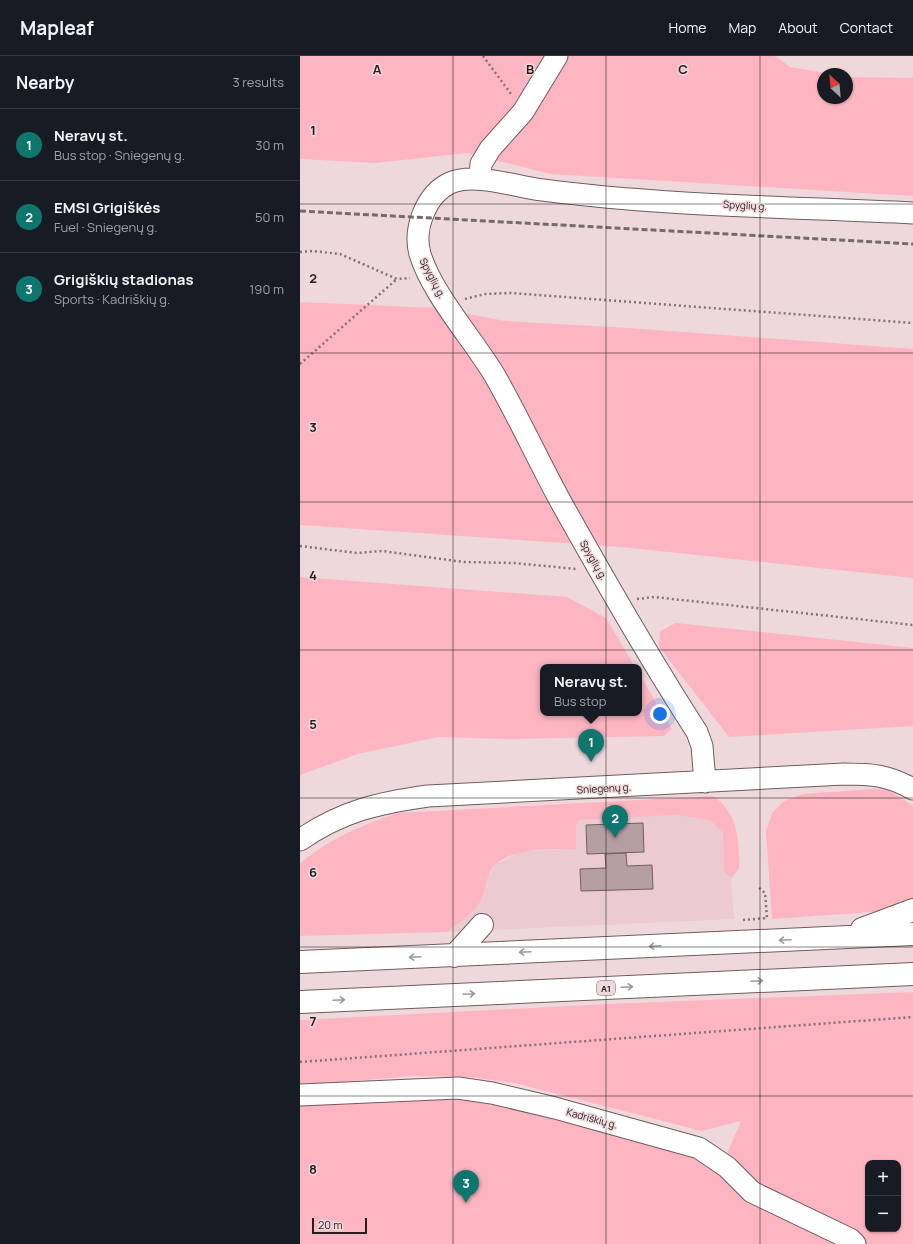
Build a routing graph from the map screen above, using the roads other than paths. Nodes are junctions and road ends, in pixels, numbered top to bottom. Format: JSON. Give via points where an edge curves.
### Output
{"nodes":[{"id":1,"x":557,"y":56,"type":"edge"},
{"id":2,"x":480,"y":180,"type":"junction"},
{"id":3,"x":913,"y":213,"type":"edge"},
{"id":4,"x":705,"y":782,"type":"junction"},
{"id":5,"x":913,"y":790,"type":"edge"},
{"id":6,"x":300,"y":840,"type":"edge"},
{"id":7,"x":913,"y":910,"type":"edge"},
{"id":8,"x":482,"y":925,"type":"dead end"},
{"id":9,"x":913,"y":934,"type":"edge"},
{"id":10,"x":824,"y":938,"type":"junction"},
{"id":11,"x":454,"y":956,"type":"junction"},
{"id":12,"x":300,"y":962,"type":"edge"},
{"id":13,"x":913,"y":974,"type":"edge"},
{"id":14,"x":300,"y":1002,"type":"edge"},
{"id":15,"x":300,"y":1095,"type":"edge"},
{"id":16,"x":855,"y":1244,"type":"edge"}],
"edges":[{"from":1,"to":2,"type":"street","via":[[523,112],[490,149],[482,164]]},
{"from":2,"to":3,"type":"street","name":"Spyglių g.","via":[[578,195]]},
{"from":2,"to":4,"type":"street","name":"Spyglių g.","via":[[461,180],[448,184],[434,195],[420,219],[419,251],[430,277],[494,375],[561,502],[650,658],[697,732],[702,746]]},
{"from":4,"to":5,"type":"street","name":"Sniegenų g.","via":[[871,774],[894,779]]},
{"from":4,"to":6,"type":"street","name":"Sniegenų g.","via":[[428,796],[384,802],[344,815]]},
{"from":7,"to":10,"type":"highway","via":[[873,926]]},
{"from":8,"to":11,"type":"highway"},
{"from":9,"to":10,"type":"highway"},
{"from":10,"to":11,"type":"highway","one_way":true},
{"from":11,"to":12,"type":"highway","one_way":true},
{"from":14,"to":13,"type":"highway","number":"A1","one_way":true},
{"from":15,"to":16,"type":"street","name":"Kadriškių g.","via":[[458,1088],[492,1093],[562,1110],[699,1148],[727,1167],[752,1192]]}]}
